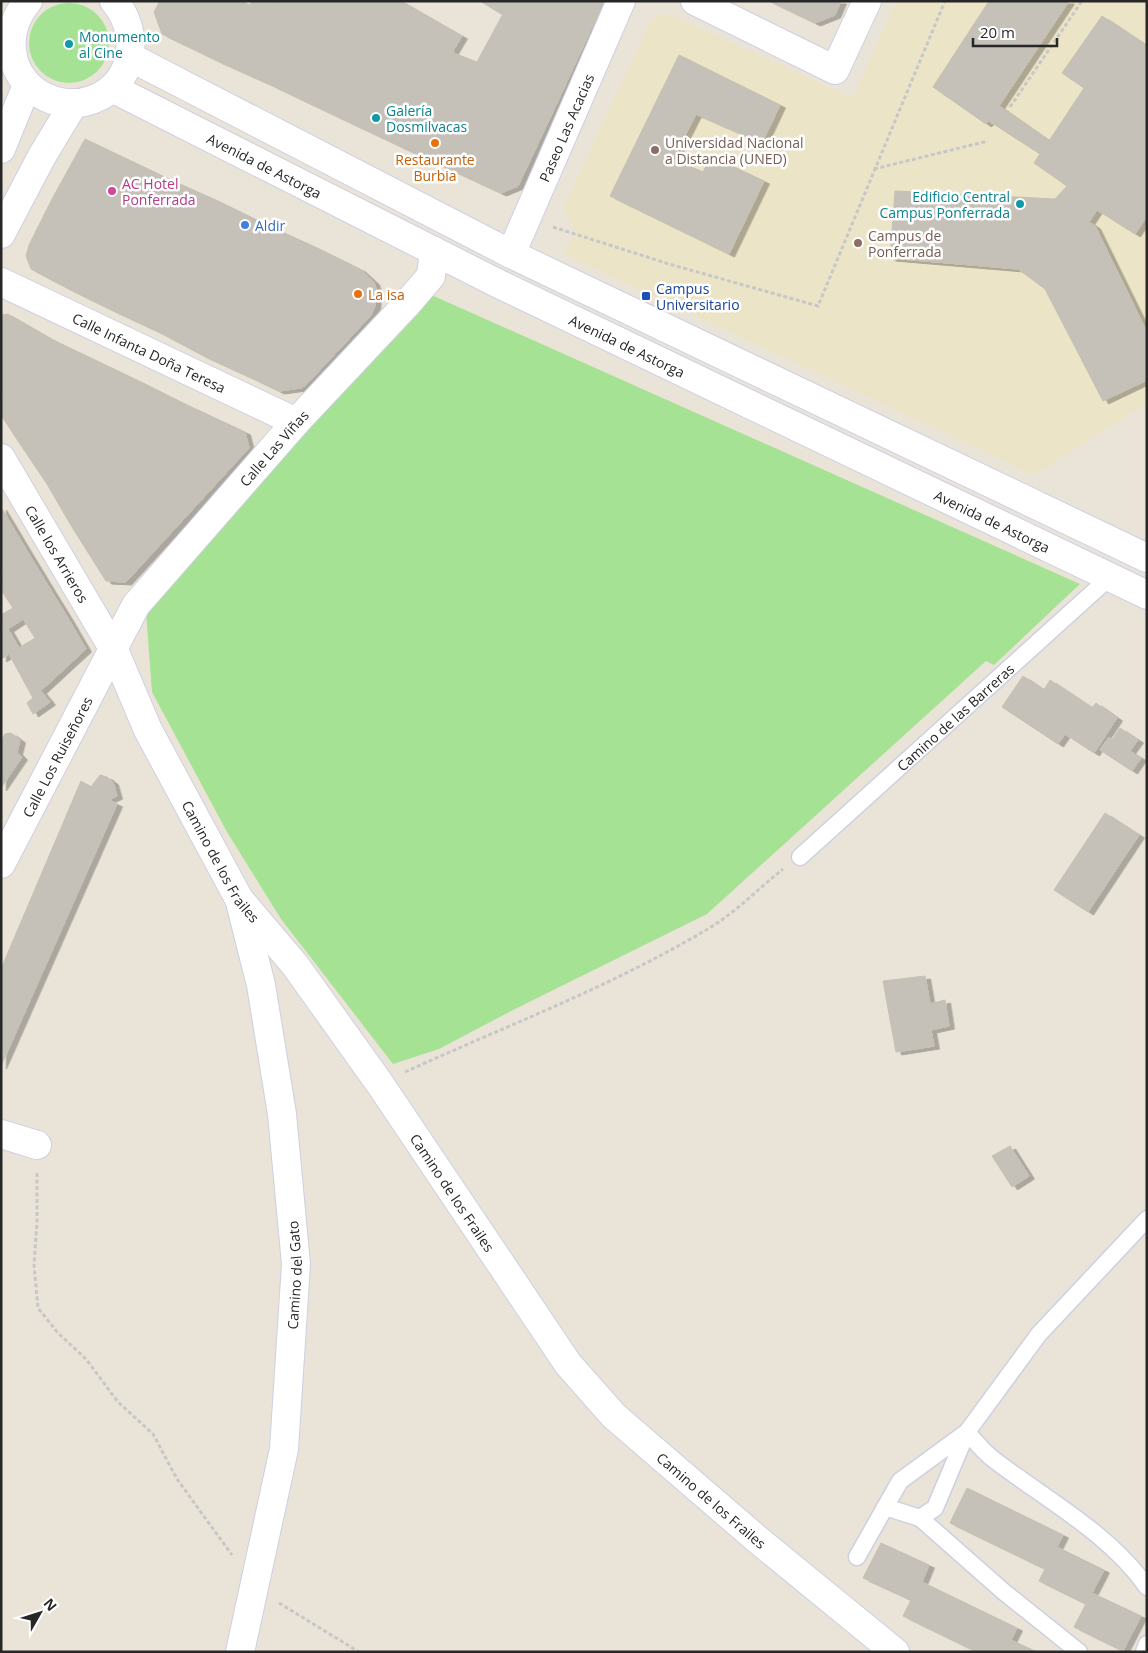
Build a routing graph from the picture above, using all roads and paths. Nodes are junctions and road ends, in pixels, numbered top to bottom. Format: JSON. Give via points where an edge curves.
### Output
{"nodes":[{"id":1,"x":114,"y":1,"type":"edge"},
{"id":2,"x":621,"y":1,"type":"edge"},
{"id":3,"x":695,"y":1,"type":"edge"},
{"id":4,"x":867,"y":1,"type":"edge"},
{"id":5,"x":945,"y":1,"type":"edge"},
{"id":6,"x":1082,"y":1,"type":"edge"},
{"id":7,"x":12,"y":17,"type":"edge"},
{"id":8,"x":130,"y":57,"type":"junction"},
{"id":9,"x":27,"y":85,"type":"junction"},
{"id":10,"x":112,"y":88,"type":"junction"},
{"id":11,"x":74,"y":103,"type":"junction"},
{"id":12,"x":1010,"y":107,"type":"dead end"},
{"id":13,"x":988,"y":141,"type":"dead end"},
{"id":14,"x":1,"y":149,"type":"edge"},
{"id":15,"x":874,"y":169,"type":"junction"},
{"id":16,"x":527,"y":218,"type":"junction"},
{"id":17,"x":1,"y":234,"type":"edge"},
{"id":18,"x":434,"y":251,"type":"junction"},
{"id":19,"x":511,"y":254,"type":"junction"},
{"id":20,"x":1,"y":282,"type":"edge"},
{"id":21,"x":296,"y":422,"type":"junction"},
{"id":22,"x":1,"y":458,"type":"edge"},
{"id":23,"x":1147,"y":558,"type":"edge"},
{"id":24,"x":1110,"y":577,"type":"junction"},
{"id":25,"x":1147,"y":595,"type":"edge"},
{"id":26,"x":114,"y":650,"type":"junction"},
{"id":27,"x":800,"y":856,"type":"joint"},
{"id":28,"x":1,"y":864,"type":"edge"},
{"id":29,"x":240,"y":899,"type":"junction"},
{"id":30,"x":380,"y":1084,"type":"junction"},
{"id":31,"x":1,"y":1134,"type":"edge"},
{"id":32,"x":37,"y":1145,"type":"joint"},
{"id":33,"x":1147,"y":1219,"type":"edge"},
{"id":34,"x":967,"y":1432,"type":"junction"},
{"id":35,"x":885,"y":1507,"type":"junction"},
{"id":36,"x":920,"y":1518,"type":"junction"},
{"id":37,"x":857,"y":1557,"type":"dead end"},
{"id":38,"x":1147,"y":1586,"type":"edge"},
{"id":39,"x":254,"y":1588,"type":"junction"},
{"id":40,"x":1147,"y":1644,"type":"edge"},
{"id":41,"x":240,"y":1652,"type":"edge"},
{"id":42,"x":358,"y":1652,"type":"edge"},
{"id":43,"x":895,"y":1652,"type":"edge"},
{"id":44,"x":1079,"y":1652,"type":"edge"},
{"id":45,"x":1144,"y":1652,"type":"edge"}],
"edges":[{"from":1,"to":8,"type":"street","via":[[123,11],[129,26]]},
{"from":2,"to":16,"type":"street","name":"Paseo Las Acacias"},
{"from":3,"to":4,"type":"street","via":[[835,70]]},
{"from":5,"to":15,"type":"path"},
{"from":6,"to":12,"type":"path"},
{"from":7,"to":9,"type":"street","via":[[12,51],[17,69]]},
{"from":8,"to":10,"type":"street"},
{"from":8,"to":19,"type":"street"},
{"from":9,"to":11,"type":"street","via":[[57,102]]},
{"from":9,"to":14,"type":"street"},
{"from":10,"to":11,"type":"street","via":[[94,99]]},
{"from":10,"to":18,"type":"street","name":"Avenida de Astorga"},
{"from":11,"to":17,"type":"street"},
{"from":13,"to":15,"type":"path"},
{"from":15,"to":16,"type":"path","via":[[818,306],[669,264]]},
{"from":16,"to":19,"type":"street","name":"Paseo Las Acacias"},
{"from":18,"to":21,"type":"street","name":"Calle Las Viñas","via":[[430,276],[386,328]]},
{"from":18,"to":24,"type":"street","name":"Avenida de Astorga"},
{"from":19,"to":23,"type":"street"},
{"from":20,"to":21,"type":"street","name":"Calle Infanta Doña Teresa"},
{"from":21,"to":26,"type":"street","name":"Calle Las Viñas","via":[[136,605]]},
{"from":22,"to":26,"type":"street","name":"Calle los Arrieros"},
{"from":24,"to":25,"type":"street","name":"Avenida de Astorga"},
{"from":24,"to":27,"type":"lane","name":"Camino de las Barreras"},
{"from":26,"to":28,"type":"street","name":"Calle Los Ruiseñores"},
{"from":26,"to":29,"type":"street","name":"Camino de los Frailes","via":[[148,730]]},
{"from":27,"to":30,"type":"path","via":[[708,929],[584,995],[511,1024]]},
{"from":29,"to":30,"type":"street","name":"Camino de los Frailes","via":[[295,965]]},
{"from":29,"to":39,"type":"street","name":"Camino del Gato","via":[[261,985],[279,1096],[296,1264],[284,1449]]},
{"from":30,"to":43,"type":"street","name":"Camino de los Frailes","via":[[568,1364],[614,1416]]},
{"from":31,"to":32,"type":"street"},
{"from":32,"to":39,"type":"path","via":[[34,1265],[38,1308],[86,1360],[118,1402],[153,1434],[177,1479]]},
{"from":33,"to":34,"type":"lane","via":[[1039,1334]]},
{"from":34,"to":35,"type":"lane","via":[[900,1481]]},
{"from":34,"to":36,"type":"lane","via":[[935,1508]]},
{"from":34,"to":38,"type":"lane","via":[[992,1458],[1116,1552]]},
{"from":35,"to":36,"type":"lane"},
{"from":35,"to":37,"type":"lane"},
{"from":36,"to":44,"type":"lane"},
{"from":39,"to":41,"type":"street","name":"Camino del Gato"},
{"from":39,"to":42,"type":"path"},
{"from":40,"to":45,"type":"lane"}]}
